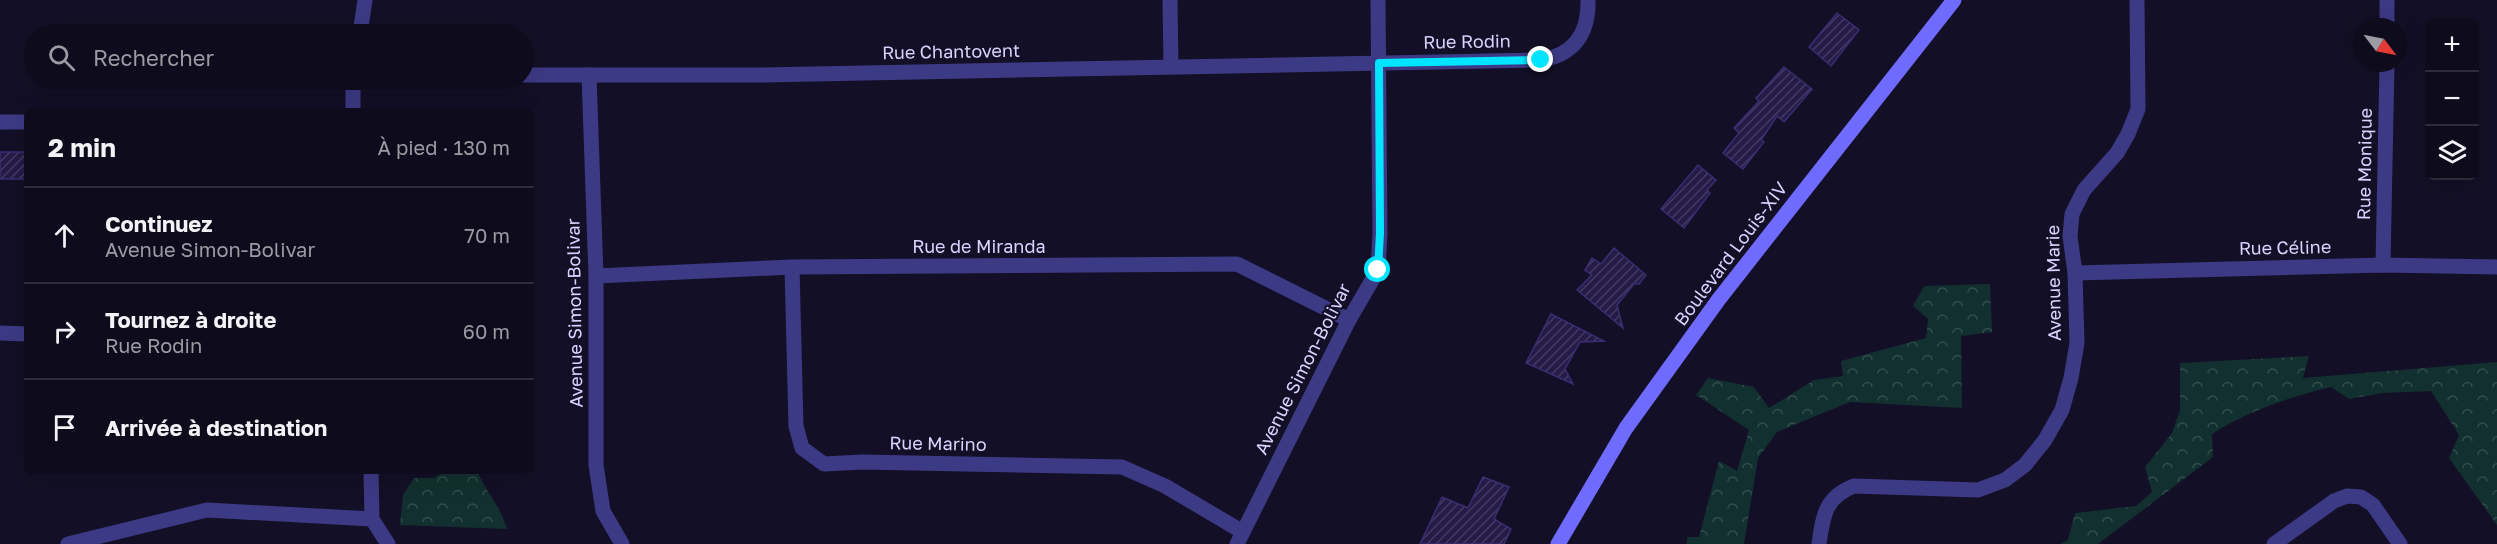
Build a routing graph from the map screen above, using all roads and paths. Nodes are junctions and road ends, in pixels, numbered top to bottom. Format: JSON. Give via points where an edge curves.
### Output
{"nodes":[{"id":1,"x":365,"y":0,"type":"edge"},
{"id":2,"x":1170,"y":0,"type":"edge"},
{"id":3,"x":1378,"y":0,"type":"edge"},
{"id":4,"x":1588,"y":0,"type":"edge"},
{"id":5,"x":1954,"y":0,"type":"edge"},
{"id":6,"x":2137,"y":0,"type":"edge"},
{"id":7,"x":2387,"y":0,"type":"edge"},
{"id":8,"x":2387,"y":18,"type":"edge"},
{"id":9,"x":361,"y":24,"type":"edge"},
{"id":10,"x":1379,"y":63,"type":"junction"},
{"id":11,"x":1171,"y":67,"type":"junction"},
{"id":12,"x":2386,"y":72,"type":"edge"},
{"id":13,"x":534,"y":75,"type":"edge"},
{"id":14,"x":589,"y":75,"type":"junction"},
{"id":15,"x":353,"y":90,"type":"edge"},
{"id":16,"x":353,"y":108,"type":"edge"},
{"id":17,"x":0,"y":122,"type":"edge"},
{"id":18,"x":24,"y":122,"type":"edge"},
{"id":19,"x":2384,"y":265,"type":"junction"},
{"id":20,"x":792,"y":267,"type":"junction"},
{"id":21,"x":2497,"y":267,"type":"edge"},
{"id":22,"x":2075,"y":273,"type":"junction"},
{"id":23,"x":596,"y":276,"type":"junction"},
{"id":24,"x":1349,"y":320,"type":"junction"},
{"id":25,"x":0,"y":333,"type":"edge"},
{"id":26,"x":24,"y":334,"type":"edge"},
{"id":27,"x":371,"y":474,"type":"edge"},
{"id":28,"x":372,"y":519,"type":"junction"},
{"id":29,"x":1240,"y":538,"type":"edge"},
{"id":30,"x":68,"y":544,"type":"edge"},
{"id":31,"x":388,"y":544,"type":"edge"},
{"id":32,"x":622,"y":544,"type":"edge"},
{"id":33,"x":1558,"y":544,"type":"edge"},
{"id":34,"x":1819,"y":544,"type":"edge"},
{"id":35,"x":2274,"y":544,"type":"edge"},
{"id":36,"x":2400,"y":544,"type":"edge"}],
"edges":[{"from":1,"to":9,"type":"street"},
{"from":2,"to":11,"type":"street"},
{"from":3,"to":10,"type":"street","name":"Avenue Simon-Bolivar"},
{"from":4,"to":10,"type":"street","name":"Rue Rodin","via":[[1589,13],[1582,32],[1572,49],[1557,58]]},
{"from":5,"to":33,"type":"main road","name":"Boulevard Louis-XIV","via":[[1719,299],[1626,428]]},
{"from":6,"to":22,"type":"street","name":"Avenue Marie","via":[[2138,109],[2123,144],[2085,190],[2072,214],[2070,236]]},
{"from":7,"to":8,"type":"street"},
{"from":10,"to":11,"type":"street","name":"Rue Chantovent"},
{"from":10,"to":24,"type":"street","name":"Avenue Simon-Bolivar","via":[[1378,270]]},
{"from":11,"to":14,"type":"street","name":"Rue Chantovent"},
{"from":12,"to":19,"type":"street","name":"Rue Monique"},
{"from":13,"to":14,"type":"street","name":"Rue Chantovent"},
{"from":14,"to":23,"type":"street","name":"Avenue Simon-Bolivar"},
{"from":15,"to":16,"type":"street"},
{"from":17,"to":18,"type":"street"},
{"from":19,"to":21,"type":"street","name":"Rue Céline"},
{"from":19,"to":22,"type":"street","name":"Rue Céline"},
{"from":20,"to":23,"type":"street","name":"Rue de Miranda"},
{"from":20,"to":24,"type":"street","name":"Rue de Miranda","via":[[1237,264]]},
{"from":20,"to":29,"type":"street","name":"Rue Marino","via":[[796,426],[802,448],[824,464],[1122,466],[1165,486]]},
{"from":22,"to":34,"type":"street","name":"Avenue Marie","via":[[2072,378],[2062,410],[2025,465],[2005,480],[1977,490],[1854,486],[1830,502],[1822,520]]},
{"from":23,"to":32,"type":"street","name":"Avenue Simon-Bolivar","via":[[596,465],[603,511]]},
{"from":24,"to":29,"type":"street","name":"Avenue Simon-Bolivar"},
{"from":25,"to":26,"type":"street"},
{"from":27,"to":28,"type":"street"},
{"from":28,"to":30,"type":"street","via":[[207,510]]},
{"from":28,"to":31,"type":"street"},
{"from":35,"to":36,"type":"street","via":[[2347,496],[2361,497],[2373,505]]}]}
